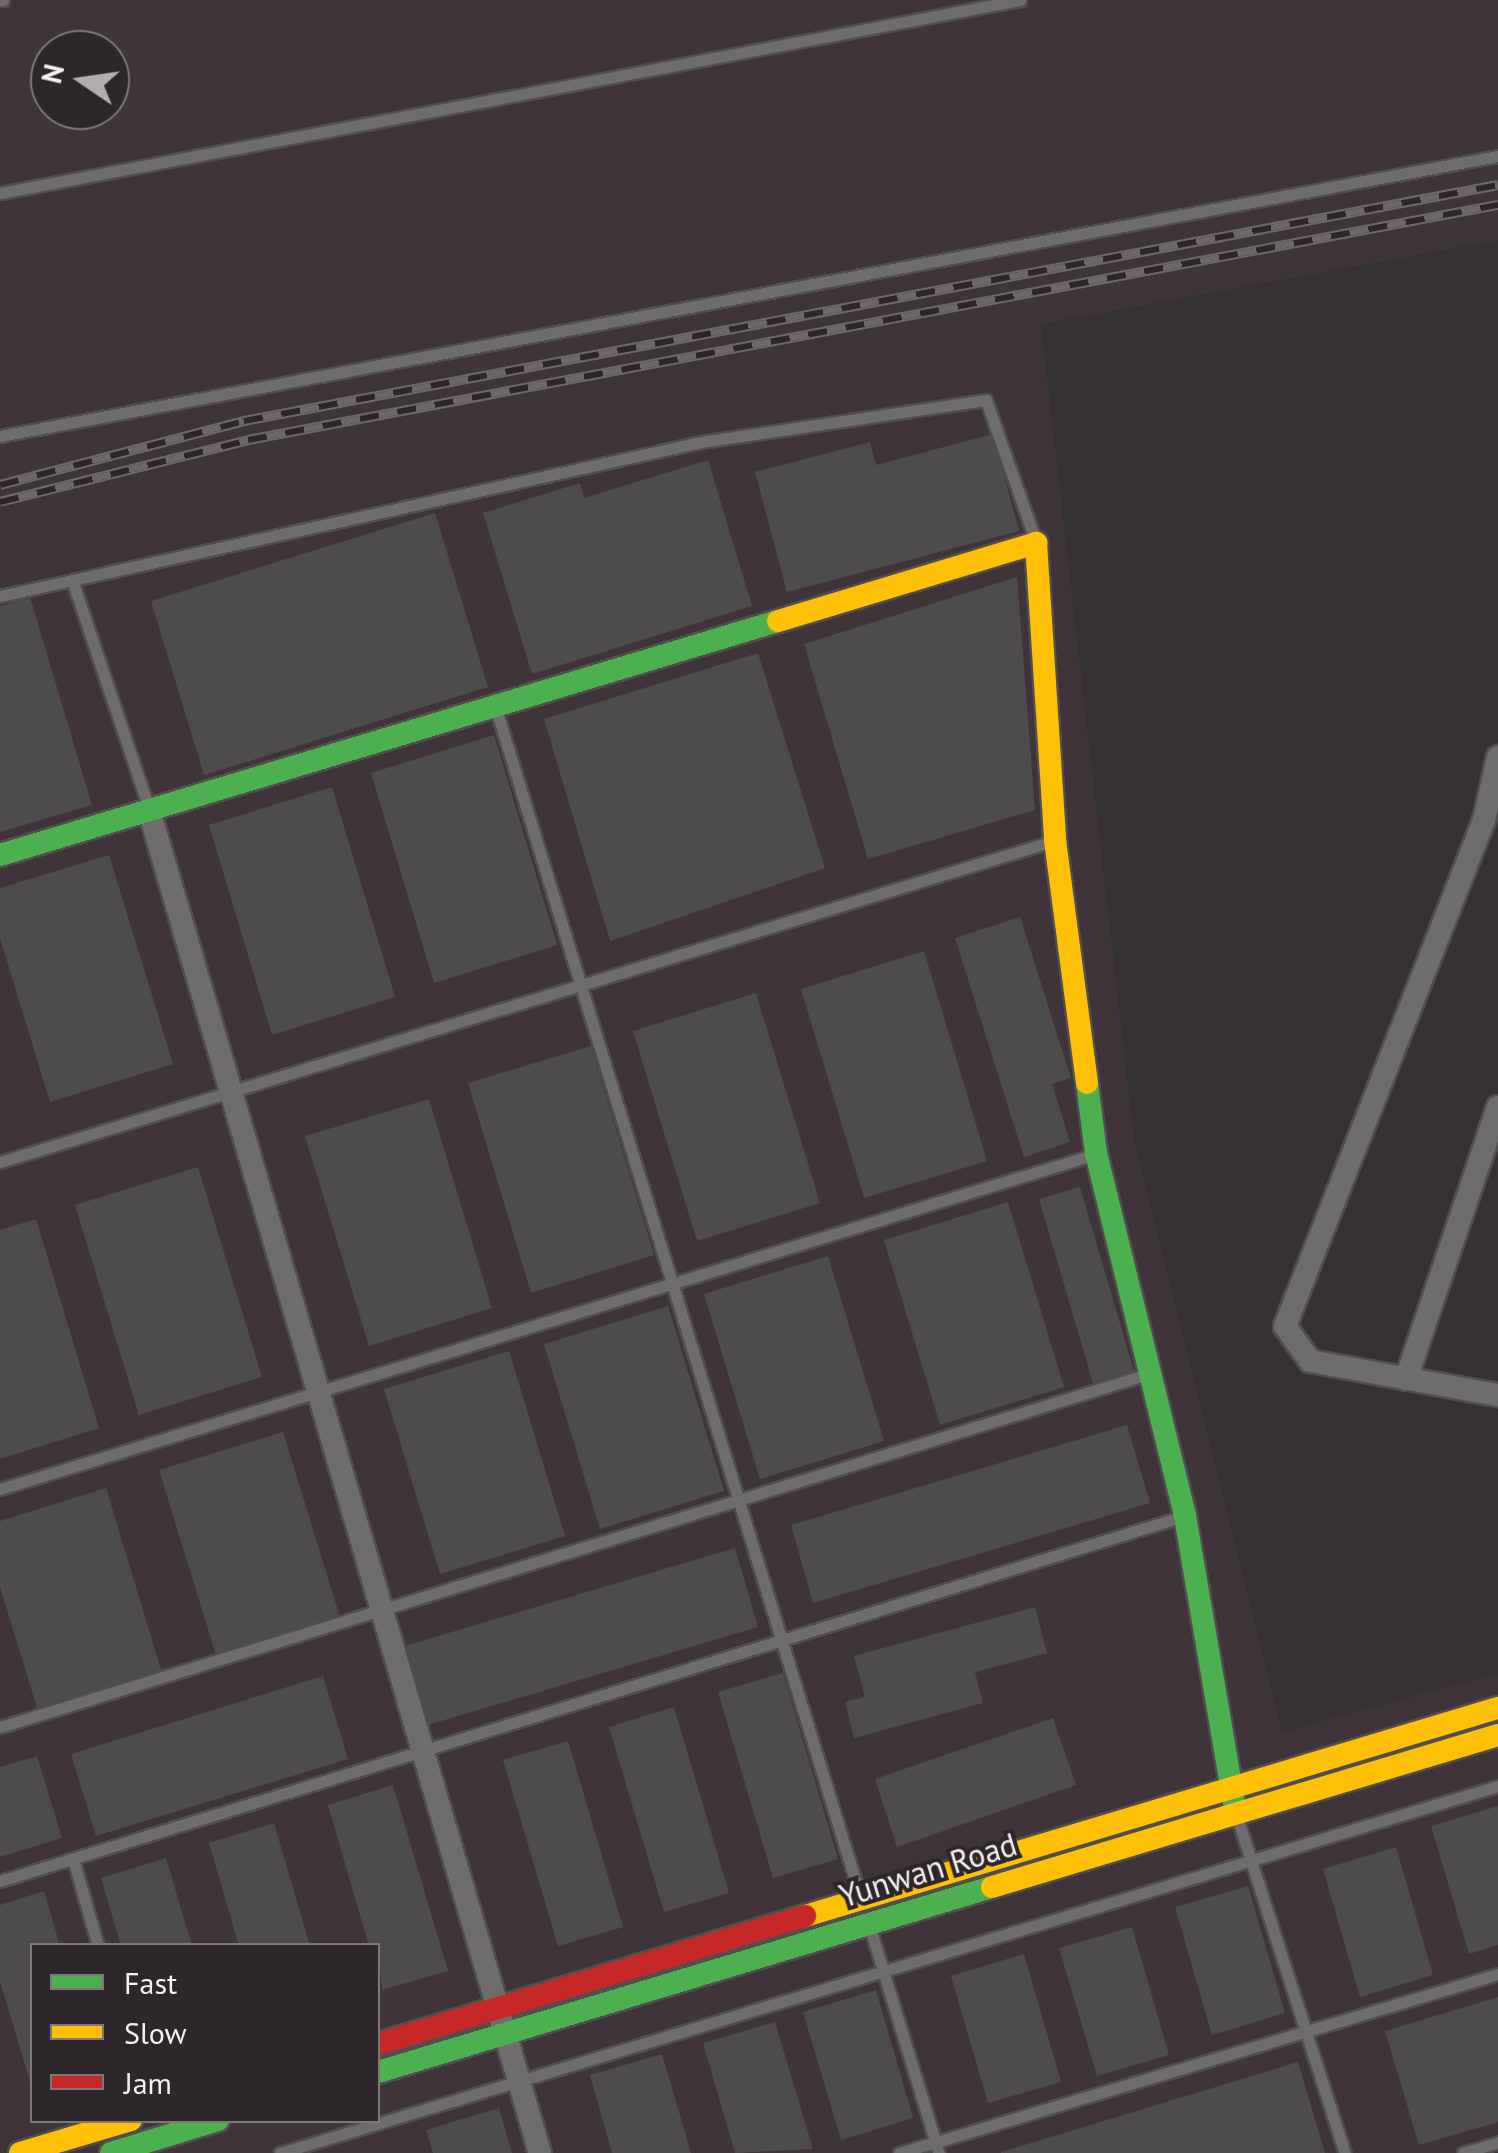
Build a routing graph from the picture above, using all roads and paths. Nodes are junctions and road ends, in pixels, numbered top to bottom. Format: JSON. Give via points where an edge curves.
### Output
{"nodes":[{"id":1,"x":1020,"y":0,"type":"edge"},
{"id":2,"x":1498,"y":156,"type":"edge"},
{"id":3,"x":0,"y":193,"type":"edge"},
{"id":4,"x":0,"y":436,"type":"edge"},
{"id":5,"x":1036,"y":543,"type":"junction"},
{"id":6,"x":72,"y":580,"type":"junction"},
{"id":7,"x":0,"y":596,"type":"edge"},
{"id":8,"x":495,"y":706,"type":"junction"},
{"id":9,"x":1498,"y":757,"type":"edge"},
{"id":10,"x":150,"y":810,"type":"junction"},
{"id":11,"x":1055,"y":840,"type":"junction"},
{"id":12,"x":0,"y":855,"type":"edge"},
{"id":13,"x":581,"y":985,"type":"junction"},
{"id":14,"x":235,"y":1091,"type":"junction"},
{"id":15,"x":1498,"y":1107,"type":"edge"},
{"id":16,"x":1096,"y":1154,"type":"junction"},
{"id":17,"x":0,"y":1162,"type":"edge"},
{"id":18,"x":674,"y":1280,"type":"junction"},
{"id":19,"x":1151,"y":1374,"type":"junction"},
{"id":20,"x":1406,"y":1378,"type":"junction"},
{"id":21,"x":320,"y":1389,"type":"junction"},
{"id":22,"x":1498,"y":1396,"type":"edge"},
{"id":23,"x":0,"y":1489,"type":"edge"},
{"id":24,"x":738,"y":1500,"type":"junction"},
{"id":25,"x":1184,"y":1516,"type":"junction"},
{"id":26,"x":383,"y":1608,"type":"junction"},
{"id":27,"x":781,"y":1638,"type":"junction"},
{"id":28,"x":1498,"y":1708,"type":"edge"},
{"id":29,"x":0,"y":1726,"type":"edge"},
{"id":30,"x":1498,"y":1735,"type":"edge"},
{"id":31,"x":425,"y":1750,"type":"junction"},
{"id":32,"x":1498,"y":1786,"type":"edge"},
{"id":33,"x":1230,"y":1788,"type":"junction"},
{"id":34,"x":1236,"y":1813,"type":"junction"},
{"id":35,"x":73,"y":1858,"type":"junction"},
{"id":36,"x":1251,"y":1861,"type":"junction"},
{"id":37,"x":0,"y":1881,"type":"edge"},
{"id":38,"x":860,"y":1898,"type":"junction"},
{"id":39,"x":868,"y":1922,"type":"junction"},
{"id":40,"x":97,"y":1943,"type":"edge"},
{"id":41,"x":882,"y":1968,"type":"junction"},
{"id":42,"x":1498,"y":1974,"type":"edge"},
{"id":43,"x":496,"y":2008,"type":"junction"},
{"id":44,"x":503,"y":2033,"type":"junction"},
{"id":45,"x":1308,"y":2035,"type":"junction"},
{"id":46,"x":380,"y":2043,"type":"edge"},
{"id":47,"x":380,"y":2071,"type":"edge"},
{"id":48,"x":516,"y":2076,"type":"junction"},
{"id":49,"x":380,"y":2120,"type":"edge"},
{"id":50,"x":120,"y":2123,"type":"edge"},
{"id":51,"x":207,"y":2123,"type":"edge"},
{"id":52,"x":372,"y":2123,"type":"edge"},
{"id":53,"x":153,"y":2138,"type":"edge"},
{"id":54,"x":1498,"y":2142,"type":"edge"},
{"id":55,"x":937,"y":2147,"type":"edge"},
{"id":56,"x":20,"y":2153,"type":"edge"},
{"id":57,"x":111,"y":2153,"type":"edge"},
{"id":58,"x":280,"y":2153,"type":"edge"},
{"id":59,"x":540,"y":2153,"type":"edge"},
{"id":60,"x":900,"y":2153,"type":"edge"},
{"id":61,"x":1346,"y":2153,"type":"edge"},
{"id":62,"x":1463,"y":2153,"type":"edge"}],
"edges":[{"from":1,"to":3,"type":"lane"},
{"from":2,"to":4,"type":"lane"},
{"from":5,"to":6,"type":"lane","via":[[986,400],[701,442]]},
{"from":5,"to":8,"type":"main road"},
{"from":5,"to":11,"type":"main road"},
{"from":6,"to":7,"type":"lane"},
{"from":6,"to":10,"type":"lane"},
{"from":8,"to":10,"type":"main road"},
{"from":8,"to":13,"type":"lane"},
{"from":9,"to":20,"type":"street","via":[[1484,820],[1286,1326],[1310,1361]]},
{"from":10,"to":12,"type":"main road"},
{"from":10,"to":14,"type":"street"},
{"from":11,"to":13,"type":"lane"},
{"from":11,"to":16,"type":"main road"},
{"from":13,"to":14,"type":"lane"},
{"from":13,"to":18,"type":"lane"},
{"from":14,"to":17,"type":"lane"},
{"from":14,"to":21,"type":"street"},
{"from":15,"to":20,"type":"street"},
{"from":16,"to":18,"type":"lane"},
{"from":16,"to":19,"type":"main road"},
{"from":18,"to":21,"type":"lane"},
{"from":18,"to":24,"type":"lane"},
{"from":19,"to":24,"type":"lane"},
{"from":19,"to":25,"type":"main road"},
{"from":20,"to":22,"type":"street"},
{"from":21,"to":23,"type":"lane"},
{"from":21,"to":26,"type":"street"},
{"from":24,"to":26,"type":"lane"},
{"from":24,"to":27,"type":"lane"},
{"from":25,"to":27,"type":"lane"},
{"from":25,"to":33,"type":"main road"},
{"from":26,"to":29,"type":"lane"},
{"from":26,"to":31,"type":"street"},
{"from":27,"to":31,"type":"lane"},
{"from":27,"to":38,"type":"lane"},
{"from":28,"to":33,"type":"main road","name":"Yunwan Road"},
{"from":30,"to":34,"type":"main road","name":"Yunwan Road"},
{"from":31,"to":35,"type":"lane"},
{"from":31,"to":43,"type":"street"},
{"from":32,"to":36,"type":"lane"},
{"from":33,"to":34,"type":"main road"},
{"from":33,"to":38,"type":"main road","name":"Yunwan Road"},
{"from":34,"to":36,"type":"lane"},
{"from":34,"to":39,"type":"main road","name":"Yunwan Road"},
{"from":35,"to":37,"type":"lane"},
{"from":35,"to":40,"type":"lane"},
{"from":36,"to":41,"type":"lane"},
{"from":36,"to":45,"type":"lane"},
{"from":38,"to":39,"type":"lane"},
{"from":38,"to":43,"type":"main road","name":"Yunwan Road"},
{"from":39,"to":41,"type":"lane"},
{"from":39,"to":44,"type":"main road","name":"Yunwan Road"},
{"from":41,"to":48,"type":"lane"},
{"from":41,"to":55,"type":"lane"},
{"from":42,"to":45,"type":"lane"},
{"from":43,"to":44,"type":"street"},
{"from":43,"to":46,"type":"main road","name":"Yunwan Road"},
{"from":44,"to":47,"type":"main road","name":"Yunwan Road"},
{"from":44,"to":48,"type":"street"},
{"from":45,"to":55,"type":"lane"},
{"from":45,"to":61,"type":"lane"},
{"from":48,"to":49,"type":"lane"},
{"from":48,"to":59,"type":"street"},
{"from":50,"to":56,"type":"main road"},
{"from":51,"to":53,"type":"main road"},
{"from":52,"to":58,"type":"lane"},
{"from":53,"to":57,"type":"main road"},
{"from":54,"to":62,"type":"lane"},
{"from":55,"to":60,"type":"lane"}]}
